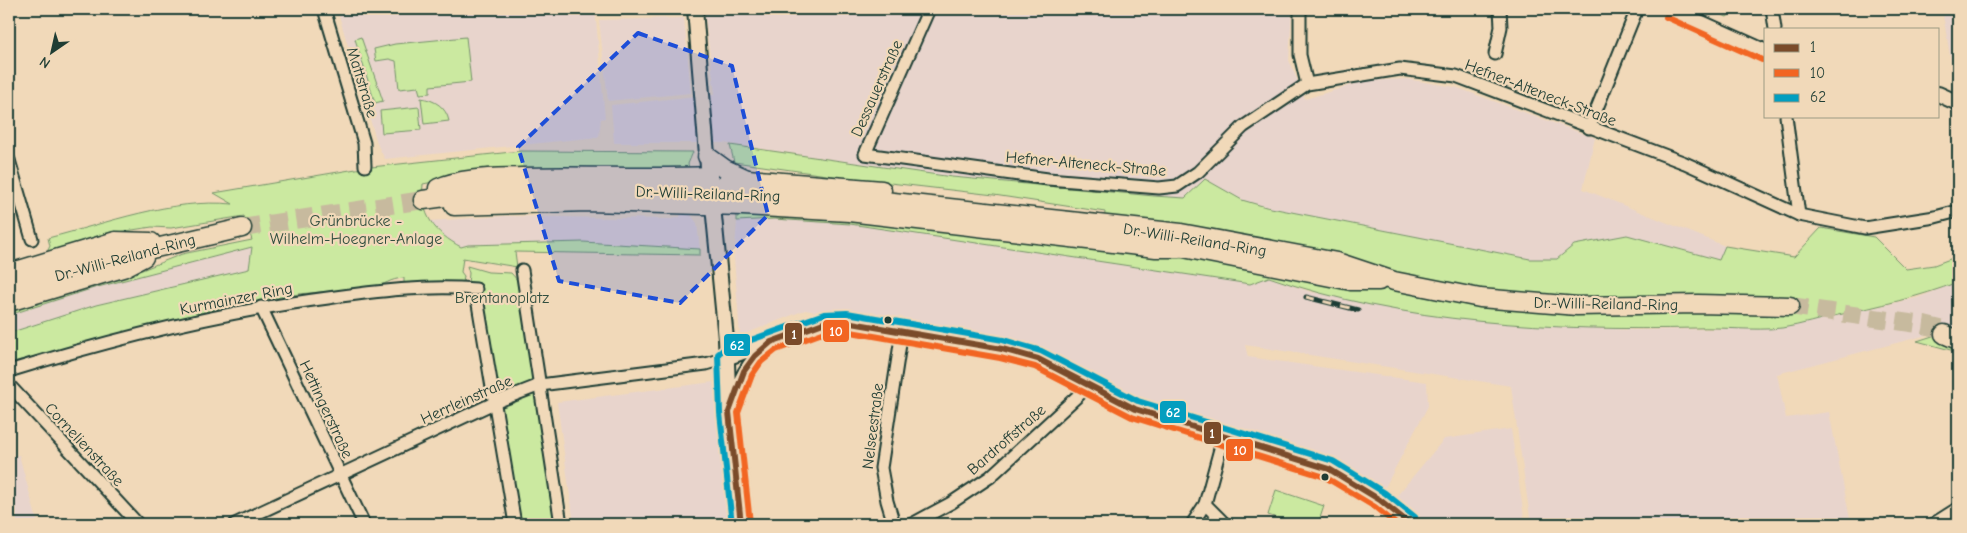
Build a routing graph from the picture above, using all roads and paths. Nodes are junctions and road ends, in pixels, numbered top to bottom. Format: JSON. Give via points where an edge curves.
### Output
{"nodes":[{"id":1,"x":324,"y":9,"type":"edge"},
{"id":2,"x":695,"y":9,"type":"edge"},
{"id":3,"x":929,"y":9,"type":"edge"},
{"id":4,"x":1300,"y":9,"type":"edge"},
{"id":5,"x":1500,"y":9,"type":"edge"},
{"id":6,"x":1637,"y":9,"type":"edge"},
{"id":7,"x":1772,"y":9,"type":"edge"},
{"id":8,"x":1674,"y":10,"type":"edge"},
{"id":9,"x":1775,"y":28,"type":"edge"},
{"id":10,"x":1764,"y":51,"type":"edge"},
{"id":11,"x":1495,"y":54,"type":"dead end"},
{"id":12,"x":1307,"y":84,"type":"junction"},
{"id":13,"x":1940,"y":94,"type":"edge"},
{"id":14,"x":1958,"y":103,"type":"edge"},
{"id":15,"x":1786,"y":118,"type":"edge"},
{"id":16,"x":1590,"y":128,"type":"junction"},
{"id":17,"x":865,"y":154,"type":"joint"},
{"id":18,"x":708,"y":156,"type":"junction"},
{"id":19,"x":9,"y":160,"type":"edge"},
{"id":20,"x":365,"y":166,"type":"dead end"},
{"id":21,"x":747,"y":180,"type":"junction"},
{"id":22,"x":714,"y":193,"type":"junction"},
{"id":23,"x":423,"y":199,"type":"junction"},
{"id":24,"x":1958,"y":211,"type":"edge"},
{"id":25,"x":1799,"y":215,"type":"junction"},
{"id":26,"x":242,"y":228,"type":"tunnel mouth"},
{"id":27,"x":32,"y":239,"type":"dead end"},
{"id":28,"x":1180,"y":241,"type":"junction"},
{"id":29,"x":174,"y":243,"type":"junction"},
{"id":30,"x":522,"y":270,"type":"dead end"},
{"id":31,"x":9,"y":273,"type":"edge"},
{"id":32,"x":476,"y":288,"type":"dead end"},
{"id":33,"x":9,"y":289,"type":"edge"},
{"id":34,"x":9,"y":302,"type":"edge"},
{"id":35,"x":478,"y":304,"type":"dead end"},
{"id":36,"x":1790,"y":306,"type":"tunnel mouth"},
{"id":37,"x":261,"y":307,"type":"junction"},
{"id":38,"x":902,"y":331,"type":"junction"},
{"id":39,"x":771,"y":342,"type":"junction"},
{"id":40,"x":726,"y":358,"type":"junction"},
{"id":41,"x":9,"y":371,"type":"edge"},
{"id":42,"x":1088,"y":383,"type":"junction"},
{"id":43,"x":540,"y":384,"type":"junction"},
{"id":44,"x":9,"y":385,"type":"edge"},
{"id":45,"x":496,"y":402,"type":"junction"},
{"id":46,"x":729,"y":412,"type":"junction"},
{"id":47,"x":1223,"y":438,"type":"junction"},
{"id":48,"x":339,"y":474,"type":"junction"},
{"id":49,"x":1205,"y":504,"type":"junction"},
{"id":50,"x":1958,"y":510,"type":"edge"},
{"id":51,"x":138,"y":524,"type":"edge"},
{"id":52,"x":235,"y":524,"type":"edge"},
{"id":53,"x":364,"y":524,"type":"edge"},
{"id":54,"x":515,"y":524,"type":"edge"},
{"id":55,"x":561,"y":524,"type":"edge"},
{"id":56,"x":740,"y":524,"type":"edge"},
{"id":57,"x":894,"y":524,"type":"edge"},
{"id":58,"x":912,"y":524,"type":"edge"},
{"id":59,"x":1192,"y":524,"type":"edge"},
{"id":60,"x":1225,"y":524,"type":"edge"},
{"id":61,"x":1410,"y":524,"type":"edge"},
{"id":62,"x":1936,"y":524,"type":"edge"}],
"edges":[{"from":1,"to":20,"type":"street","name":"Mattstraße","via":[[364,143]]},
{"from":2,"to":18,"type":"street"},
{"from":3,"to":17,"type":"street","name":"Dessauerstraße"},
{"from":4,"to":12,"type":"street","via":[[1300,55]]},
{"from":5,"to":11,"type":"street","name":"Hefner-Alteneck-Straße","via":[[1501,27]]},
{"from":6,"to":16,"type":"street"},
{"from":7,"to":9,"type":"street"},
{"from":8,"to":10,"type":"street"},
{"from":12,"to":16,"type":"street","name":"Hefner-Alteneck-Straße","via":[[1400,69],[1456,76]]},
{"from":12,"to":17,"type":"street","name":"Hefner-Alteneck-Straße","via":[[1243,127],[1198,172],[1177,186],[1159,188],[1048,179]]},
{"from":13,"to":14,"type":"street"},
{"from":15,"to":25,"type":"street"},
{"from":16,"to":25,"type":"street","name":"Hefner-Alteneck-Straße","via":[[1685,163]]},
{"from":18,"to":21,"type":"highway"},
{"from":18,"to":22,"type":"street"},
{"from":19,"to":27,"type":"street"},
{"from":21,"to":22,"type":"highway"},
{"from":21,"to":28,"type":"highway","via":[[838,185],[1043,206],[1161,225]]},
{"from":22,"to":23,"type":"highway","via":[[588,202],[454,206]]},
{"from":22,"to":23,"type":"highway","via":[[591,175],[478,179],[444,185]]},
{"from":22,"to":28,"type":"highway","via":[[1156,248]]},
{"from":22,"to":40,"type":"street"},
{"from":23,"to":28,"type":"highway","name":"Dr.-Willi-Reiland-Ring","via":[[556,189],[689,191],[884,201],[992,213]]},
{"from":24,"to":25,"type":"street","name":"Hefner-Alteneck-Straße","via":[[1865,228]]},
{"from":26,"to":29,"type":"highway","name":"Dr.-Willi-Reiland-Ring"},
{"from":28,"to":36,"type":"highway","name":"Dr.-Willi-Reiland-Ring","via":[[1337,262],[1394,281],[1480,298],[1577,306]]},
{"from":29,"to":31,"type":"highway","via":[[115,241]]},
{"from":29,"to":33,"type":"highway","name":"Dr.-Willi-Reiland-Ring"},
{"from":29,"to":34,"type":"highway","via":[[123,268]]},
{"from":30,"to":43,"type":"street"},
{"from":32,"to":37,"type":"street","name":"Kurmainzer Ring","via":[[368,292]]},
{"from":35,"to":45,"type":"street"},
{"from":37,"to":41,"type":"street","name":"Kurmainzer Ring","via":[[130,336]]},
{"from":37,"to":48,"type":"street","name":"Hettingerstraße"},
{"from":38,"to":39,"type":"street","via":[[826,322]]},
{"from":38,"to":42,"type":"street","via":[[1038,359]]},
{"from":38,"to":57,"type":"street","name":"Nelseestraße","via":[[881,468]]},
{"from":39,"to":40,"type":"street"},
{"from":39,"to":46,"type":"street","via":[[744,371]]},
{"from":40,"to":43,"type":"street","name":"Herrleinstraße","via":[[706,364]]},
{"from":40,"to":46,"type":"street"},
{"from":42,"to":47,"type":"street","via":[[1135,409]]},
{"from":42,"to":58,"type":"street","name":"Bardroffstraße","via":[[995,473],[951,503]]},
{"from":43,"to":45,"type":"street","name":"Herrleinstraße"},
{"from":43,"to":55,"type":"street"},
{"from":44,"to":51,"type":"street","name":"Cornelienstraße"},
{"from":45,"to":48,"type":"street","name":"Herrleinstraße"},
{"from":45,"to":54,"type":"street"},
{"from":46,"to":56,"type":"street"},
{"from":47,"to":49,"type":"street"},
{"from":47,"to":61,"type":"street","via":[[1329,469],[1380,500]]},
{"from":48,"to":52,"type":"street","name":"Herrleinstraße"},
{"from":48,"to":53,"type":"street","name":"Hettingerstraße"},
{"from":49,"to":59,"type":"street"},
{"from":49,"to":60,"type":"street"},
{"from":50,"to":62,"type":"street"}]}
